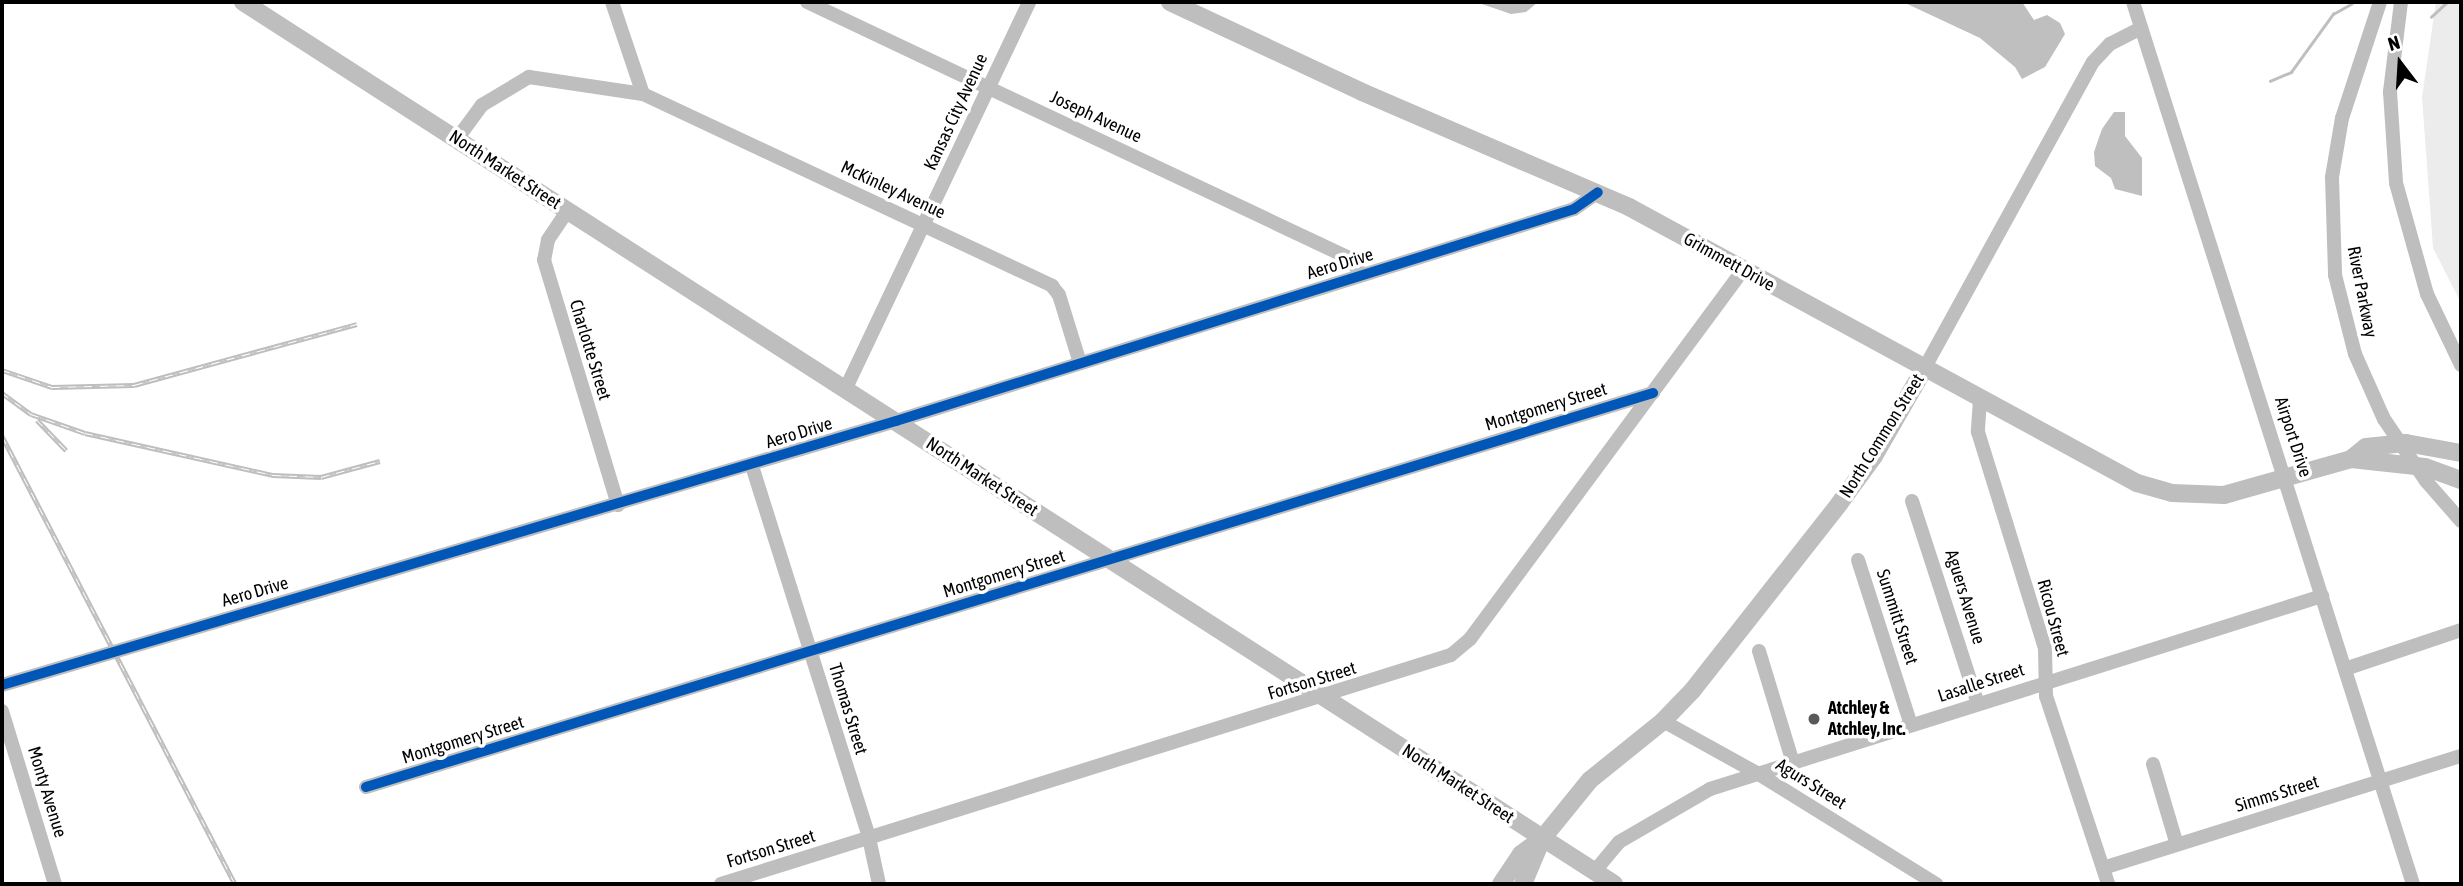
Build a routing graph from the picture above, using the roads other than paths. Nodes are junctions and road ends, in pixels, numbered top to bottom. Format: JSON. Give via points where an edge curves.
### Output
{"nodes":[{"id":1,"x":612,"y":2,"type":"edge"},
{"id":2,"x":807,"y":2,"type":"edge"},
{"id":3,"x":1029,"y":2,"type":"edge"},
{"id":4,"x":1170,"y":2,"type":"edge"},
{"id":5,"x":2133,"y":2,"type":"edge"},
{"id":6,"x":2380,"y":2,"type":"edge"},
{"id":7,"x":2401,"y":2,"type":"edge"},
{"id":8,"x":248,"y":3,"type":"edge"},
{"id":9,"x":2141,"y":29,"type":"junction"},
{"id":10,"x":988,"y":87,"type":"junction"},
{"id":11,"x":643,"y":94,"type":"junction"},
{"id":12,"x":457,"y":139,"type":"junction"},
{"id":13,"x":1598,"y":192,"type":"junction"},
{"id":14,"x":568,"y":211,"type":"junction"},
{"id":15,"x":924,"y":225,"type":"junction"},
{"id":16,"x":1744,"y":270,"type":"junction"},
{"id":17,"x":1363,"y":275,"type":"junction"},
{"id":18,"x":1080,"y":363,"type":"junction"},
{"id":19,"x":2461,"y":365,"type":"edge"},
{"id":20,"x":1924,"y":369,"type":"junction"},
{"id":21,"x":845,"y":390,"type":"junction"},
{"id":22,"x":1653,"y":393,"type":"junction"},
{"id":23,"x":1980,"y":400,"type":"junction"},
{"id":24,"x":897,"y":421,"type":"junction"},
{"id":25,"x":2461,"y":453,"type":"edge"},
{"id":26,"x":2351,"y":458,"type":"junction"},
{"id":27,"x":752,"y":466,"type":"junction"},
{"id":28,"x":2286,"y":479,"type":"junction"},
{"id":29,"x":2461,"y":480,"type":"edge"},
{"id":30,"x":1912,"y":501,"type":"dead end"},
{"id":31,"x":618,"y":505,"type":"junction"},
{"id":32,"x":2459,"y":519,"type":"edge"},
{"id":33,"x":1110,"y":560,"type":"junction"},
{"id":34,"x":1858,"y":560,"type":"dead end"},
{"id":35,"x":2322,"y":596,"type":"junction"},
{"id":36,"x":2461,"y":630,"type":"edge"},
{"id":37,"x":1759,"y":651,"type":"dead end"},
{"id":38,"x":811,"y":653,"type":"junction"},
{"id":39,"x":2345,"y":669,"type":"junction"},
{"id":40,"x":2045,"y":683,"type":"junction"},
{"id":41,"x":2,"y":685,"type":"edge"},
{"id":42,"x":1326,"y":697,"type":"junction"},
{"id":43,"x":1978,"y":704,"type":"junction"},
{"id":44,"x":2,"y":711,"type":"edge"},
{"id":45,"x":1663,"y":721,"type":"junction"},
{"id":46,"x":1912,"y":725,"type":"junction"},
{"id":47,"x":2461,"y":756,"type":"edge"},
{"id":48,"x":1793,"y":763,"type":"junction"},
{"id":49,"x":2153,"y":764,"type":"dead end"},
{"id":50,"x":1757,"y":773,"type":"junction"},
{"id":51,"x":2381,"y":781,"type":"junction"},
{"id":52,"x":366,"y":787,"type":"dead end"},
{"id":53,"x":869,"y":838,"type":"junction"},
{"id":54,"x":1542,"y":839,"type":"junction"},
{"id":55,"x":2177,"y":845,"type":"junction"},
{"id":56,"x":2103,"y":868,"type":"junction"},
{"id":57,"x":1594,"y":872,"type":"junction"},
{"id":58,"x":55,"y":884,"type":"edge"},
{"id":59,"x":721,"y":884,"type":"edge"},
{"id":60,"x":879,"y":884,"type":"edge"},
{"id":61,"x":1502,"y":884,"type":"edge"},
{"id":62,"x":1523,"y":884,"type":"edge"},
{"id":63,"x":1614,"y":884,"type":"edge"},
{"id":64,"x":1936,"y":884,"type":"edge"},
{"id":65,"x":2108,"y":884,"type":"edge"},
{"id":66,"x":2413,"y":884,"type":"edge"}],
"edges":[{"from":1,"to":11,"type":"street"},
{"from":2,"to":10,"type":"street","name":"Joseph Avenue"},
{"from":3,"to":10,"type":"street","name":"Kansas City Avenue"},
{"from":4,"to":13,"type":"main road","name":"Grimmett Drive","via":[[1362,92]]},
{"from":5,"to":9,"type":"street","name":"Airport Drive"},
{"from":6,"to":32,"type":"street","name":"River Parkway","via":[[2342,118],[2332,177],[2335,275],[2345,324],[2367,384],[2406,453]]},
{"from":7,"to":19,"type":"street","via":[[2390,92],[2396,183],[2427,294]]},
{"from":8,"to":12,"type":"main road","name":"North Market Street"},
{"from":9,"to":20,"type":"street","name":"North Common Street","via":[[2110,44],[2093,62]]},
{"from":9,"to":28,"type":"street","name":"Airport Drive"},
{"from":10,"to":15,"type":"street","name":"Kansas City Avenue"},
{"from":10,"to":17,"type":"street","name":"Joseph Avenue","via":[[1347,257]]},
{"from":11,"to":12,"type":"street","name":"McKinley Avenue","via":[[529,77],[482,105]]},
{"from":11,"to":15,"type":"street","name":"McKinley Avenue"},
{"from":12,"to":14,"type":"main road","name":"North Market Street"},
{"from":13,"to":16,"type":"main road","name":"Grimmett Drive"},
{"from":13,"to":17,"type":"street","name":"Aero Drive","via":[[1574,209]]},
{"from":14,"to":21,"type":"main road","name":"North Market Street"},
{"from":14,"to":31,"type":"street","name":"Charlotte Street","via":[[548,240],[545,268]]},
{"from":15,"to":18,"type":"street","name":"McKinley Avenue","via":[[1052,286],[1059,295]]},
{"from":15,"to":21,"type":"street","name":"Kansas City Avenue"},
{"from":16,"to":20,"type":"main road","name":"Grimmett Drive"},
{"from":16,"to":22,"type":"street","name":"Fortson Street"},
{"from":17,"to":18,"type":"street","name":"Aero Drive"},
{"from":18,"to":24,"type":"street","name":"Aero Drive"},
{"from":20,"to":23,"type":"main road","name":"Grimmett Drive"},
{"from":20,"to":45,"type":"main road","name":"North Common Street","via":[[1874,456],[1839,504],[1692,691]]},
{"from":21,"to":24,"type":"main road","name":"North Market Street"},
{"from":22,"to":33,"type":"street","name":"Montgomery Street"},
{"from":22,"to":42,"type":"street","name":"Fortson Street","via":[[1462,646],[1437,662]]},
{"from":23,"to":28,"type":"main road","name":"Grimmett Drive","via":[[2101,466],[2172,494],[2224,495]]},
{"from":23,"to":40,"type":"street","name":"Ricou Street","via":[[1978,432],[2045,649]]},
{"from":24,"to":27,"type":"street","name":"Aero Drive"},
{"from":24,"to":33,"type":"main road","name":"North Market Street"},
{"from":25,"to":26,"type":"main road","name":"Grimmett Drive","via":[[2406,443],[2366,447]]},
{"from":26,"to":28,"type":"main road","name":"Grimmett Drive"},
{"from":26,"to":29,"type":"main road","via":[[2425,467]]},
{"from":27,"to":31,"type":"street","name":"Aero Drive"},
{"from":27,"to":38,"type":"street","name":"Thomas Street"},
{"from":28,"to":35,"type":"street","name":"Airport Drive"},
{"from":30,"to":43,"type":"street","name":"Aguers Avenue"},
{"from":31,"to":41,"type":"street","name":"Aero Drive"},
{"from":33,"to":38,"type":"street","name":"Montgomery Street"},
{"from":33,"to":42,"type":"main road","name":"North Market Street"},
{"from":34,"to":46,"type":"street","name":"Summitt Street"},
{"from":35,"to":39,"type":"street","name":"Airport Drive"},
{"from":35,"to":40,"type":"street","name":"Lasalle Street"},
{"from":36,"to":39,"type":"street"},
{"from":37,"to":48,"type":"street"},
{"from":38,"to":52,"type":"street","name":"Montgomery Street"},
{"from":38,"to":53,"type":"street","name":"Thomas Street"},
{"from":39,"to":51,"type":"street","name":"Airport Drive"},
{"from":40,"to":43,"type":"street","name":"Lasalle Street"},
{"from":40,"to":56,"type":"street","name":"Ricou Street"},
{"from":42,"to":53,"type":"street","name":"Fortson Street"},
{"from":42,"to":54,"type":"main road","name":"North Market Street"},
{"from":43,"to":46,"type":"street","name":"Lasalle Street"},
{"from":44,"to":58,"type":"street","name":"Monty Avenue"},
{"from":45,"to":50,"type":"street","name":"Agurs Street"},
{"from":45,"to":54,"type":"main road","name":"North Common Street","via":[[1590,780]]},
{"from":46,"to":48,"type":"street","name":"Lasalle Street"},
{"from":47,"to":51,"type":"street","name":"Simms Street"},
{"from":48,"to":50,"type":"street","name":"Lasalle Street"},
{"from":49,"to":55,"type":"street"},
{"from":50,"to":57,"type":"street","name":"Lasalle Street","via":[[1680,804],[1619,842]]},
{"from":50,"to":64,"type":"street","name":"Agurs Street"},
{"from":51,"to":55,"type":"street","name":"Simms Street"},
{"from":51,"to":66,"type":"street","name":"Airport Drive"},
{"from":53,"to":59,"type":"street","name":"Fortson Street"},
{"from":53,"to":60,"type":"street","name":"Thomas Street"},
{"from":54,"to":57,"type":"main road","name":"North Market Street"},
{"from":54,"to":61,"type":"main road","name":"North Common Street","via":[[1521,854]]},
{"from":54,"to":62,"type":"main road","name":"North Common Street"},
{"from":55,"to":56,"type":"street","name":"Simms Street"},
{"from":56,"to":65,"type":"street","name":"Ricou Street"},
{"from":57,"to":63,"type":"main road","name":"North Market Street"}]}
